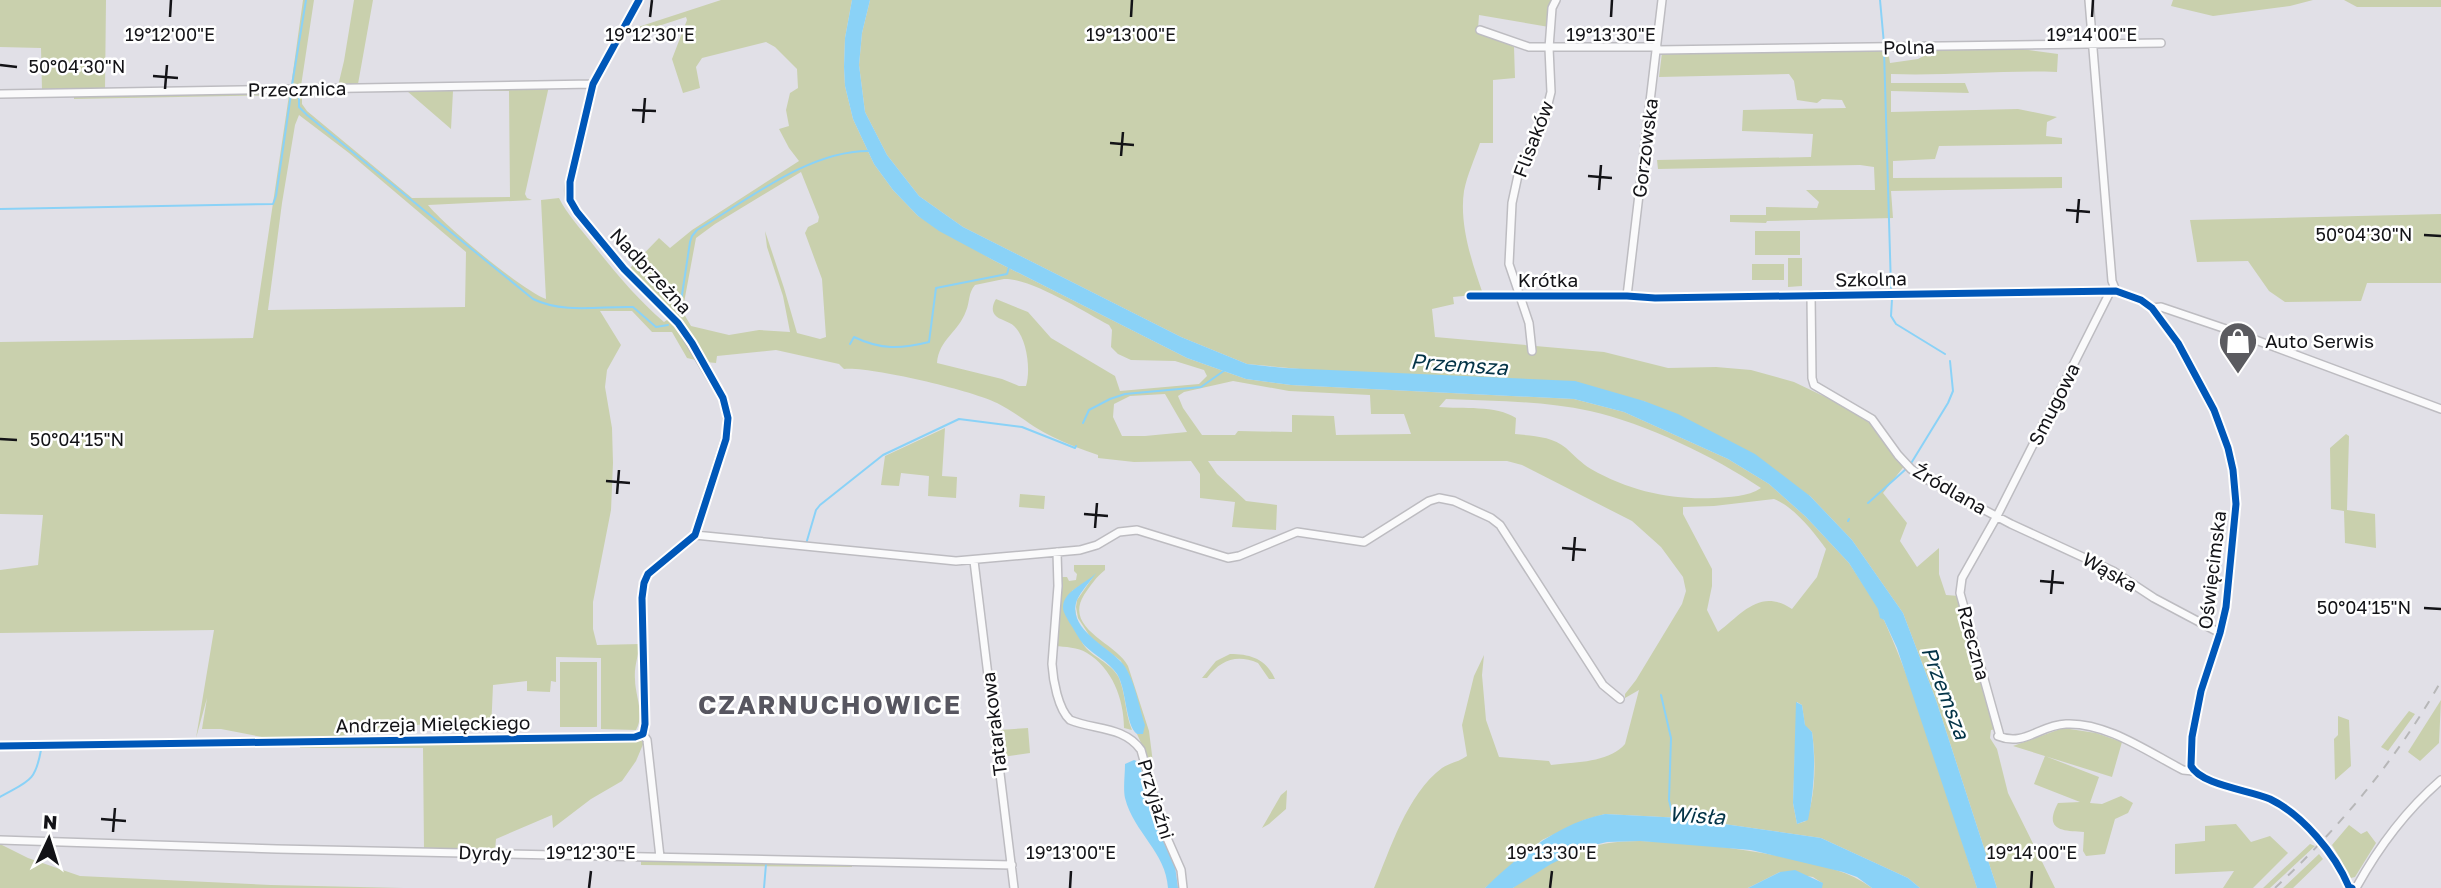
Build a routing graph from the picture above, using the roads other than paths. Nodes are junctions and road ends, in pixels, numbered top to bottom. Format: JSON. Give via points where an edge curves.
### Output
{"nodes":[{"id":1,"x":639,"y":0,"type":"edge"},
{"id":2,"x":1556,"y":0,"type":"edge"},
{"id":3,"x":1662,"y":0,"type":"edge"},
{"id":4,"x":2089,"y":0,"type":"edge"},
{"id":5,"x":1480,"y":30,"type":"dead end"},
{"id":6,"x":2161,"y":43,"type":"dead end"},
{"id":7,"x":2093,"y":45,"type":"junction"},
{"id":8,"x":1549,"y":48,"type":"junction"},
{"id":9,"x":1657,"y":48,"type":"junction"},
{"id":10,"x":593,"y":84,"type":"junction"},
{"id":11,"x":0,"y":93,"type":"edge"},
{"id":12,"x":2113,"y":291,"type":"junction"},
{"id":13,"x":1811,"y":295,"type":"junction"},
{"id":14,"x":1470,"y":296,"type":"dead end"},
{"id":15,"x":1521,"y":296,"type":"junction"},
{"id":16,"x":1627,"y":296,"type":"junction"},
{"id":17,"x":2152,"y":308,"type":"junction"},
{"id":18,"x":1532,"y":351,"type":"dead end"},
{"id":19,"x":2441,"y":409,"type":"edge"},
{"id":20,"x":1997,"y":516,"type":"junction"},
{"id":21,"x":695,"y":535,"type":"junction"},
{"id":22,"x":1057,"y":552,"type":"junction"},
{"id":23,"x":974,"y":561,"type":"junction"},
{"id":24,"x":2220,"y":633,"type":"junction"},
{"id":25,"x":1620,"y":699,"type":"dead end"},
{"id":26,"x":643,"y":734,"type":"junction"},
{"id":27,"x":0,"y":746,"type":"edge"},
{"id":28,"x":2193,"y":771,"type":"junction"},
{"id":29,"x":2441,"y":780,"type":"edge"},
{"id":30,"x":0,"y":840,"type":"edge"},
{"id":31,"x":660,"y":858,"type":"junction"},
{"id":32,"x":1012,"y":865,"type":"junction"},
{"id":33,"x":1014,"y":888,"type":"edge"},
{"id":34,"x":1183,"y":888,"type":"edge"},
{"id":35,"x":2354,"y":888,"type":"edge"}],
"edges":[{"from":1,"to":10,"type":"street","name":"Nadbrzeżna"},
{"from":2,"to":8,"type":"street","name":"Flisaków"},
{"from":3,"to":9,"type":"street","name":"Gorzowska"},
{"from":4,"to":7,"type":"street"},
{"from":5,"to":8,"type":"street","name":"Polna","via":[[1524,47]]},
{"from":6,"to":7,"type":"street","name":"Polna"},
{"from":7,"to":9,"type":"street","name":"Polna"},
{"from":7,"to":12,"type":"street"},
{"from":8,"to":9,"type":"street","name":"Polna"},
{"from":8,"to":15,"type":"street","name":"Flisaków","via":[[1550,92],[1544,120],[1520,166],[1511,203],[1509,264]]},
{"from":9,"to":16,"type":"street","name":"Gorzowska"},
{"from":10,"to":11,"type":"street","name":"Przecznica"},
{"from":10,"to":21,"type":"street","name":"Nadbrzeżna","via":[[569,187],[571,203],[624,269],[678,323],[719,390],[727,412],[726,439]]},
{"from":12,"to":13,"type":"street","name":"Szkolna"},
{"from":12,"to":17,"type":"street","name":"Oświęcimska"},
{"from":12,"to":20,"type":"street","name":"Smugowa"},
{"from":13,"to":16,"type":"street","name":"Szkolna"},
{"from":13,"to":20,"type":"street","name":"Źródlana","via":[[1814,385],[1872,419],[1926,480]]},
{"from":14,"to":15,"type":"street","name":"Krótka"},
{"from":15,"to":16,"type":"street","name":"Krótka"},
{"from":15,"to":18,"type":"street","name":"Flisaków"},
{"from":17,"to":19,"type":"street","via":[[2218,326]]},
{"from":17,"to":24,"type":"street","name":"Oświęcimska","via":[[2207,394],[2233,470],[2235,525]]},
{"from":20,"to":24,"type":"street","name":"Wąska","via":[[2113,571]]},
{"from":20,"to":28,"type":"street","name":"Rzeczna","via":[[1962,578],[1960,593],[1997,735],[2018,740],[2053,726],[2082,725]]},
{"from":21,"to":23,"type":"street"},
{"from":21,"to":26,"type":"street","via":[[651,571],[645,583]]},
{"from":22,"to":23,"type":"street"},
{"from":22,"to":25,"type":"street","via":[[1080,550],[1129,531],[1146,532],[1228,558],[1297,531],[1364,542],[1429,501],[1448,498],[1500,525],[1603,685]]},
{"from":22,"to":34,"type":"street","name":"Przyjaźni","via":[[1052,675],[1063,709],[1070,720],[1120,733],[1141,750]]},
{"from":23,"to":32,"type":"street","name":"Tatarakowa"},
{"from":24,"to":28,"type":"street","name":"Oświęcimska","via":[[2196,714],[2190,759]]},
{"from":26,"to":27,"type":"street","name":"Andrzeja Mielęckiego"},
{"from":26,"to":31,"type":"street"},
{"from":28,"to":35,"type":"street","via":[[2273,801],[2327,847],[2349,887]]},
{"from":29,"to":35,"type":"street","via":[[2404,815]]},
{"from":30,"to":31,"type":"street","name":"Dyrdy"},
{"from":31,"to":32,"type":"street","name":"Dyrdy"},
{"from":32,"to":33,"type":"street","name":"Tatarakowa"}]}
